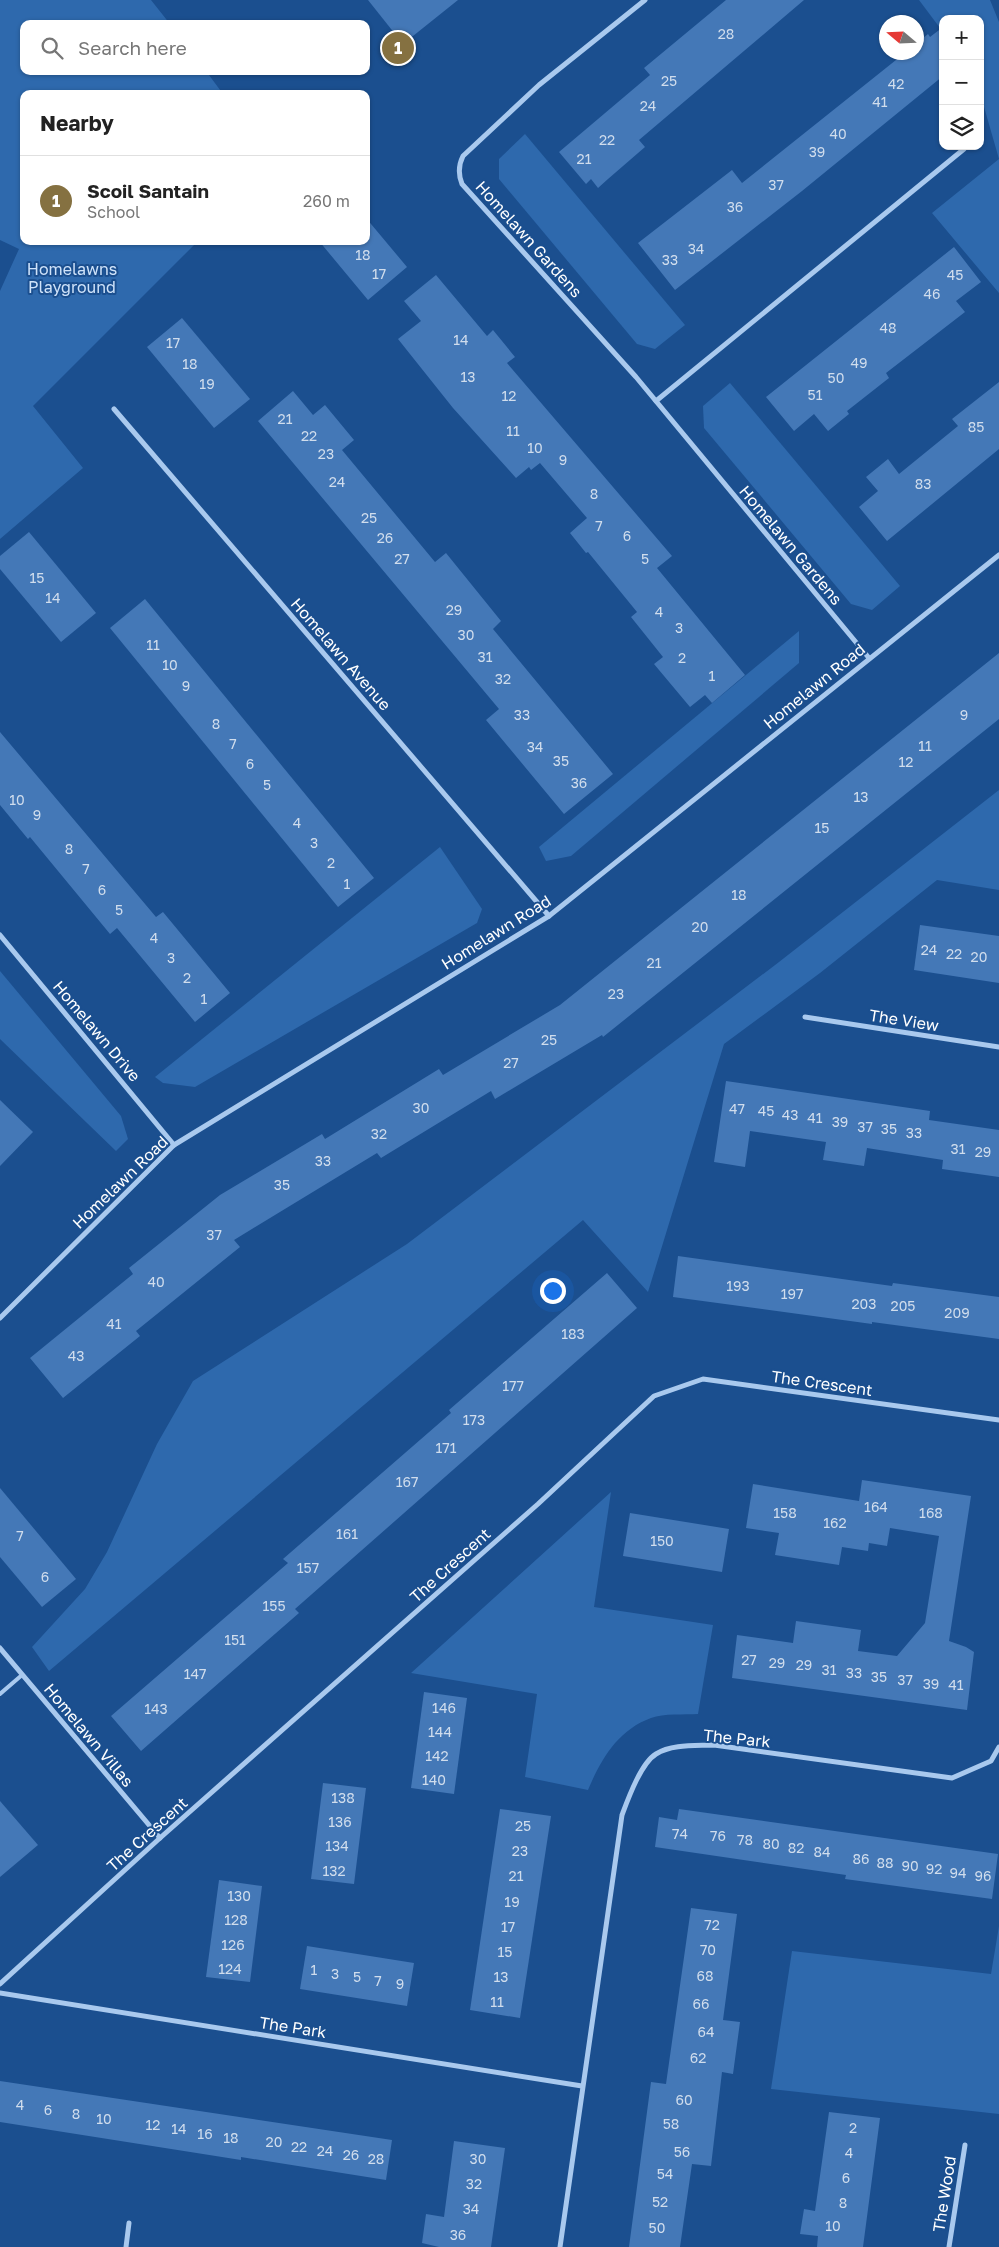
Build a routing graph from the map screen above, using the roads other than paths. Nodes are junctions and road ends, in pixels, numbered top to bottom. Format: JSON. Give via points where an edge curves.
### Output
{"nodes":[{"id":1,"x":645,"y":0,"type":"edge"},
{"id":2,"x":963,"y":150,"type":"edge"},
{"id":3,"x":656,"y":401,"type":"junction"},
{"id":4,"x":114,"y":409,"type":"dead end"},
{"id":5,"x":999,"y":555,"type":"edge"},
{"id":6,"x":869,"y":658,"type":"junction"},
{"id":7,"x":549,"y":916,"type":"junction"},
{"id":8,"x":0,"y":935,"type":"edge"},
{"id":9,"x":805,"y":1017,"type":"dead end"},
{"id":10,"x":999,"y":1047,"type":"edge"},
{"id":11,"x":174,"y":1145,"type":"junction"},
{"id":12,"x":0,"y":1318,"type":"edge"},
{"id":13,"x":999,"y":1420,"type":"edge"},
{"id":14,"x":0,"y":1648,"type":"edge"},
{"id":15,"x":22,"y":1675,"type":"junction"},
{"id":16,"x":0,"y":1694,"type":"edge"},
{"id":17,"x":999,"y":1747,"type":"edge"},
{"id":18,"x":160,"y":1838,"type":"junction"},
{"id":19,"x":0,"y":1984,"type":"edge"},
{"id":20,"x":0,"y":1993,"type":"edge"},
{"id":21,"x":582,"y":2086,"type":"junction"},
{"id":22,"x":965,"y":2146,"type":"dead end"},
{"id":23,"x":129,"y":2223,"type":"dead end"},
{"id":24,"x":126,"y":2247,"type":"edge"},
{"id":25,"x":560,"y":2247,"type":"edge"},
{"id":26,"x":949,"y":2247,"type":"edge"}],
"edges":[{"from":1,"to":3,"type":"street","name":"Homelawn Gardens","via":[[539,85],[462,156],[458,169],[462,184]]},
{"from":2,"to":3,"type":"street"},
{"from":3,"to":6,"type":"street","name":"Homelawn Gardens"},
{"from":4,"to":7,"type":"street","name":"Homelawn Avenue"},
{"from":5,"to":6,"type":"street","name":"Homelawn Road"},
{"from":6,"to":7,"type":"street","name":"Homelawn Road"},
{"from":7,"to":11,"type":"street","name":"Homelawn Road"},
{"from":8,"to":11,"type":"street","name":"Homelawn Drive"},
{"from":9,"to":10,"type":"street","name":"The View"},
{"from":11,"to":12,"type":"street","name":"Homelawn Road"},
{"from":13,"to":18,"type":"street","name":"The Crescent","via":[[703,1379],[654,1396],[531,1510]]},
{"from":14,"to":15,"type":"street","name":"Homelawn Villas"},
{"from":15,"to":16,"type":"lane"},
{"from":15,"to":18,"type":"street","name":"Homelawn Villas"},
{"from":17,"to":21,"type":"street","name":"The Park","via":[[991,1761],[952,1778],[714,1746],[682,1746],[655,1754],[635,1782],[622,1815]]},
{"from":18,"to":19,"type":"street","name":"The Crescent"},
{"from":20,"to":21,"type":"street","name":"The Park"},
{"from":21,"to":25,"type":"street","name":"The Park"},
{"from":22,"to":26,"type":"street","name":"The Wood"},
{"from":23,"to":24,"type":"street"}]}
